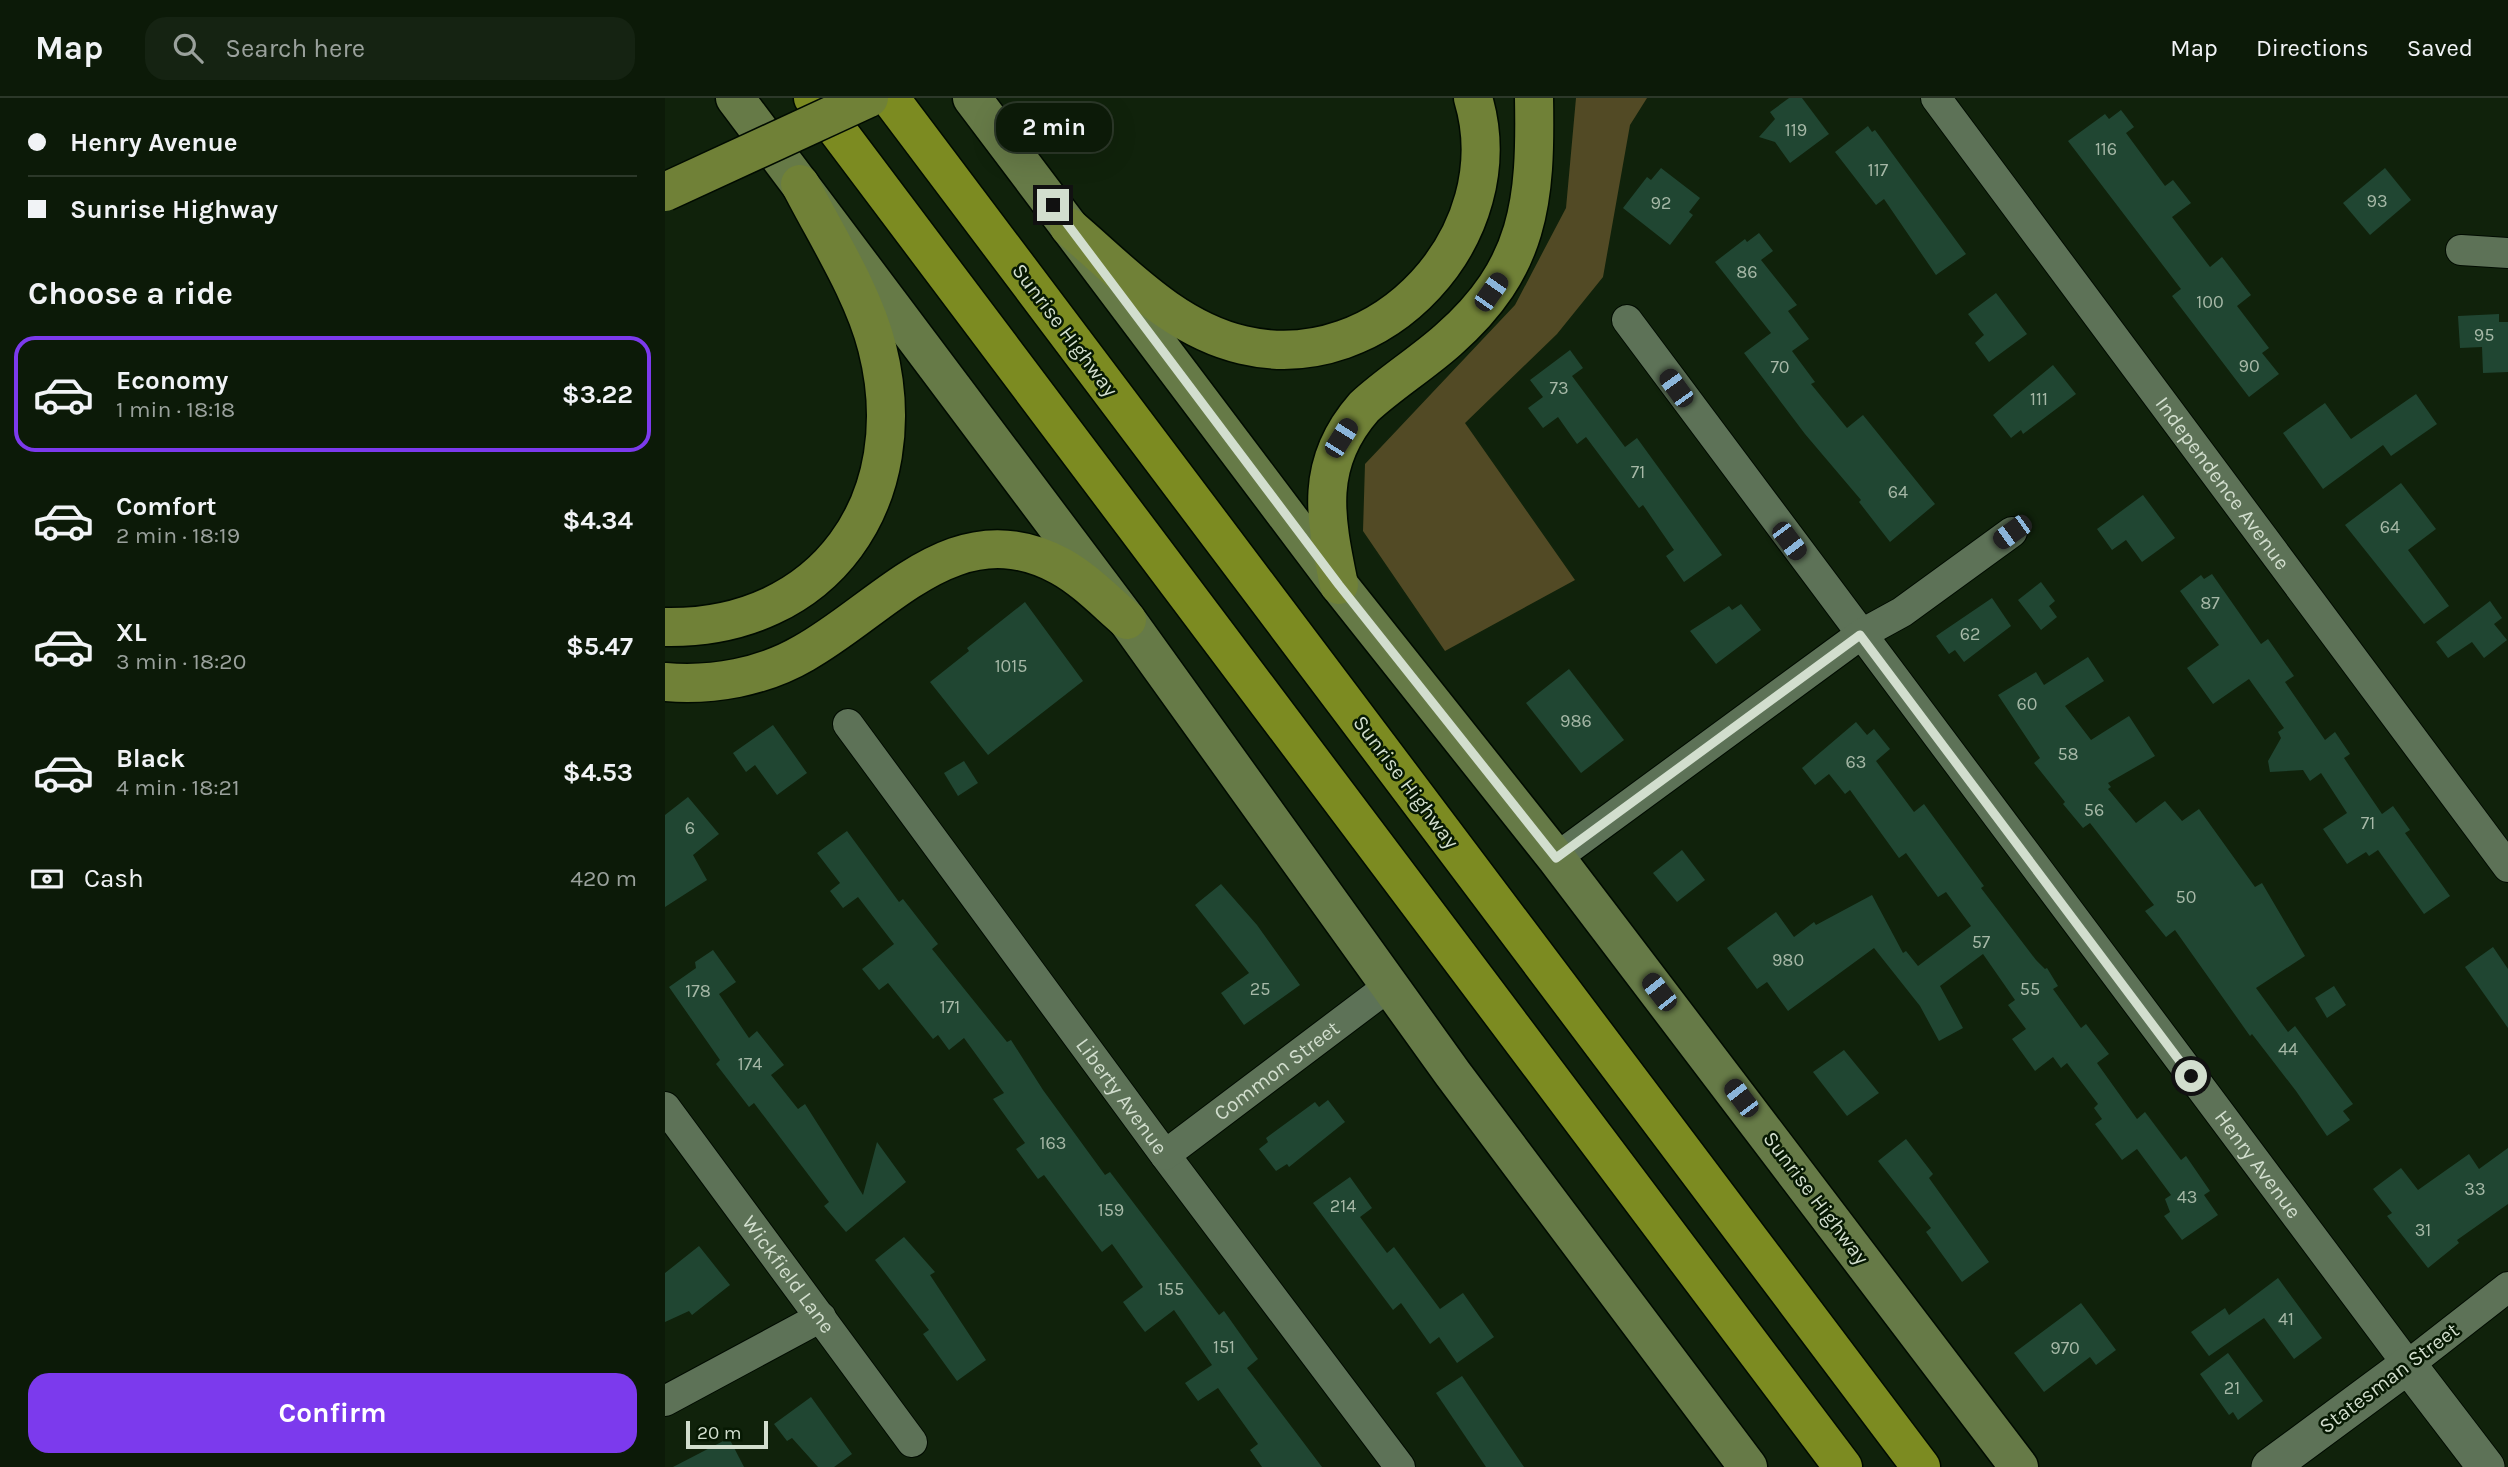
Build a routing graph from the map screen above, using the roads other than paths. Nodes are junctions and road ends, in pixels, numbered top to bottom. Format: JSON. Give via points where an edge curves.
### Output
{"nodes":[{"id":1,"x":734,"y":98,"type":"edge"},
{"id":2,"x":813,"y":98,"type":"edge"},
{"id":3,"x":869,"y":98,"type":"edge"},
{"id":4,"x":890,"y":98,"type":"edge"},
{"id":5,"x":972,"y":98,"type":"edge"},
{"id":6,"x":1473,"y":98,"type":"edge"},
{"id":7,"x":1534,"y":98,"type":"edge"},
{"id":8,"x":1935,"y":98,"type":"edge"},
{"id":9,"x":800,"y":184,"type":"junction"},
{"id":10,"x":665,"y":192,"type":"edge"},
{"id":11,"x":1069,"y":226,"type":"junction"},
{"id":12,"x":2461,"y":250,"type":"dead end"},
{"id":13,"x":2508,"y":253,"type":"edge"},
{"id":14,"x":1627,"y":320,"type":"dead end"},
{"id":15,"x":2012,"y":532,"type":"dead end"},
{"id":16,"x":1339,"y":585,"type":"junction"},
{"id":17,"x":1126,"y":620,"type":"junction"},
{"id":18,"x":665,"y":628,"type":"edge"},
{"id":19,"x":1860,"y":635,"type":"junction"},
{"id":20,"x":665,"y":682,"type":"edge"},
{"id":21,"x":848,"y":724,"type":"dead end"},
{"id":22,"x":1556,"y":858,"type":"junction"},
{"id":23,"x":2508,"y":867,"type":"edge"},
{"id":24,"x":1389,"y":986,"type":"junction"},
{"id":25,"x":665,"y":1107,"type":"edge"},
{"id":26,"x":1165,"y":1155,"type":"junction"},
{"id":27,"x":2508,"y":1287,"type":"edge"},
{"id":28,"x":821,"y":1317,"type":"junction"},
{"id":29,"x":2409,"y":1365,"type":"junction"},
{"id":30,"x":665,"y":1401,"type":"edge"},
{"id":31,"x":912,"y":1442,"type":"dead end"},
{"id":32,"x":1400,"y":1467,"type":"edge"},
{"id":33,"x":1748,"y":1467,"type":"edge"},
{"id":34,"x":1843,"y":1467,"type":"edge"},
{"id":35,"x":1921,"y":1467,"type":"edge"},
{"id":36,"x":2019,"y":1467,"type":"edge"},
{"id":37,"x":2270,"y":1467,"type":"edge"},
{"id":38,"x":2486,"y":1467,"type":"edge"}],
"edges":[{"from":1,"to":9,"type":"main road"},
{"from":2,"to":34,"type":"highway"},
{"from":3,"to":10,"type":"main road","bridge":true},
{"from":4,"to":35,"type":"highway","name":"Sunrise Highway"},
{"from":5,"to":11,"type":"main road","name":"Sunrise Highway"},
{"from":6,"to":11,"type":"main road","via":[[1479,126],[1479,174],[1467,223],[1452,253],[1430,282],[1397,312],[1334,342],[1265,350],[1207,333],[1155,301]]},
{"from":7,"to":16,"type":"main road","via":[[1533,194],[1512,260],[1465,325],[1364,407],[1334,453],[1326,489],[1327,522]]},
{"from":8,"to":23,"type":"street","name":"Independence Avenue"},
{"from":9,"to":17,"type":"main road"},
{"from":9,"to":18,"type":"main road","via":[[862,306],[877,347],[884,380],[886,434],[876,490],[854,537],[794,595],[744,618]]},
{"from":11,"to":16,"type":"main road","name":"Sunrise Highway"},
{"from":12,"to":13,"type":"street"},
{"from":14,"to":19,"type":"street","name":"Henry Avenue"},
{"from":15,"to":19,"type":"street","via":[[1902,612]]},
{"from":16,"to":22,"type":"main road","name":"Sunrise Highway"},
{"from":17,"to":20,"type":"main road","via":[[1063,567],[1018,550],[982,549],[926,569],[781,665],[730,679]]},
{"from":17,"to":24,"type":"main road"},
{"from":19,"to":22,"type":"street"},
{"from":19,"to":29,"type":"street","name":"Henry Avenue"},
{"from":21,"to":26,"type":"street","name":"Liberty Avenue"},
{"from":22,"to":36,"type":"main road","name":"Sunrise Highway"},
{"from":24,"to":26,"type":"street","name":"Common Street"},
{"from":24,"to":33,"type":"main road"},
{"from":25,"to":28,"type":"street","name":"Wickfield Lane"},
{"from":26,"to":32,"type":"street","name":"Liberty Avenue"},
{"from":27,"to":29,"type":"street","name":"Statesman Street"},
{"from":28,"to":30,"type":"street"},
{"from":28,"to":31,"type":"street","name":"Wickfield Lane"},
{"from":29,"to":37,"type":"street","name":"Statesman Street"},
{"from":29,"to":38,"type":"street","name":"Henry Avenue"}]}
